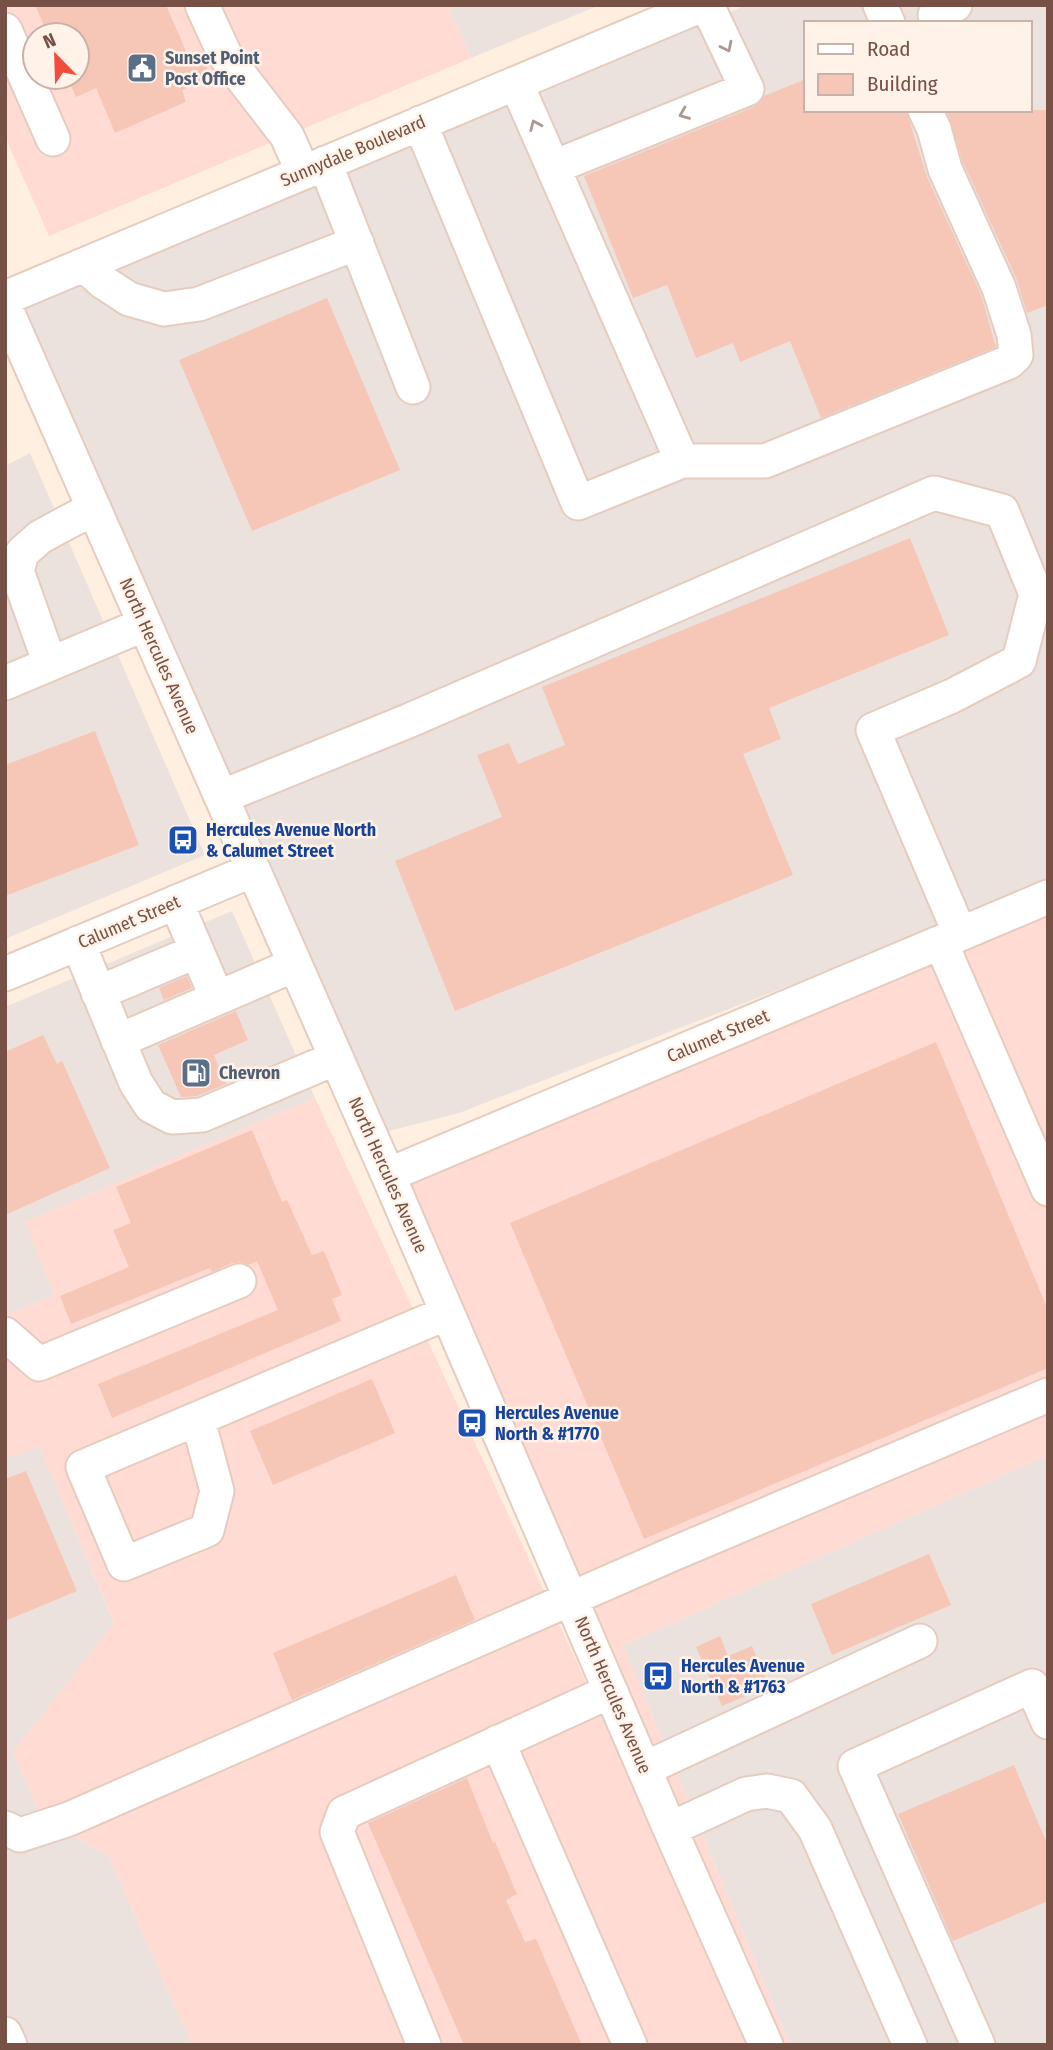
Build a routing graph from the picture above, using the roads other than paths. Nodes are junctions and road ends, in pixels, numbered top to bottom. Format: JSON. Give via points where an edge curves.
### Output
{"nodes":[{"id":1,"x":202,"y":5,"type":"edge"},
{"id":2,"x":702,"y":5,"type":"edge"},
{"id":3,"x":707,"y":5,"type":"edge"},
{"id":4,"x":880,"y":5,"type":"edge"},
{"id":5,"x":887,"y":21,"type":"edge"},
{"id":6,"x":5,"y":30,"type":"edge"},
{"id":7,"x":516,"y":83,"type":"junction"},
{"id":8,"x":926,"y":112,"type":"edge"},
{"id":9,"x":420,"y":123,"type":"junction"},
{"id":10,"x":53,"y":139,"type":"dead end"},
{"id":11,"x":554,"y":167,"type":"junction"},
{"id":12,"x":314,"y":168,"type":"junction"},
{"id":13,"x":356,"y":243,"type":"junction"},
{"id":14,"x":84,"y":265,"type":"junction"},
{"id":15,"x":5,"y":298,"type":"edge"},
{"id":16,"x":5,"y":307,"type":"edge"},
{"id":17,"x":413,"y":387,"type":"dead end"},
{"id":18,"x":682,"y":461,"type":"junction"},
{"id":19,"x":94,"y":508,"type":"junction"},
{"id":20,"x":145,"y":624,"type":"junction"},
{"id":21,"x":50,"y":664,"type":"junction"},
{"id":22,"x":5,"y":683,"type":"edge"},
{"id":23,"x":221,"y":797,"type":"junction"},
{"id":24,"x":253,"y":870,"type":"junction"},
{"id":25,"x":1048,"y":897,"type":"edge"},
{"id":26,"x":176,"y":902,"type":"junction"},
{"id":27,"x":950,"y":939,"type":"junction"},
{"id":28,"x":78,"y":943,"type":"junction"},
{"id":29,"x":197,"y":951,"type":"junction"},
{"id":30,"x":294,"y":965,"type":"junction"},
{"id":31,"x":5,"y":974,"type":"edge"},
{"id":32,"x":99,"y":993,"type":"junction"},
{"id":33,"x":217,"y":998,"type":"junction"},
{"id":34,"x":118,"y":1041,"type":"junction"},
{"id":35,"x":336,"y":1058,"type":"junction"},
{"id":36,"x":388,"y":1175,"type":"junction"},
{"id":37,"x":1048,"y":1189,"type":"edge"},
{"id":38,"x":239,"y":1281,"type":"dead end"},
{"id":39,"x":447,"y":1313,"type":"junction"},
{"id":40,"x":5,"y":1334,"type":"edge"},
{"id":41,"x":1048,"y":1395,"type":"edge"},
{"id":42,"x":198,"y":1420,"type":"junction"},
{"id":43,"x":571,"y":1598,"type":"junction"},
{"id":44,"x":920,"y":1640,"type":"dead end"},
{"id":45,"x":611,"y":1691,"type":"junction"},
{"id":46,"x":1048,"y":1722,"type":"edge"},
{"id":47,"x":498,"y":1742,"type":"junction"},
{"id":48,"x":644,"y":1769,"type":"junction"},
{"id":49,"x":670,"y":1829,"type":"junction"},
{"id":50,"x":10,"y":1835,"type":"edge"},
{"id":51,"x":5,"y":2034,"type":"edge"},
{"id":52,"x":10,"y":2045,"type":"edge"},
{"id":53,"x":424,"y":2045,"type":"edge"},
{"id":54,"x":630,"y":2045,"type":"edge"},
{"id":55,"x":766,"y":2045,"type":"edge"},
{"id":56,"x":910,"y":2045,"type":"edge"},
{"id":57,"x":978,"y":2045,"type":"edge"}],
"edges":[{"from":1,"to":12,"type":"street","via":[[226,57]]},
{"from":2,"to":7,"type":"street","name":"Sunnydale Boulevard"},
{"from":3,"to":11,"type":"street","one_way":true,"via":[[747,89]]},
{"from":4,"to":5,"type":"street"},
{"from":6,"to":10,"type":"street"},
{"from":7,"to":9,"type":"street","name":"Sunnydale Boulevard"},
{"from":11,"to":7,"type":"street","one_way":true},
{"from":8,"to":18,"type":"street","via":[[945,169],[999,288],[1016,355],[1009,362],[765,461]]},
{"from":9,"to":12,"type":"street","name":"Sunnydale Boulevard"},
{"from":9,"to":18,"type":"street","via":[[578,503]]},
{"from":11,"to":18,"type":"street"},
{"from":12,"to":13,"type":"street"},
{"from":12,"to":14,"type":"street","name":"Sunnydale Boulevard"},
{"from":13,"to":14,"type":"street","via":[[199,304],[164,309],[129,299]]},
{"from":13,"to":17,"type":"street"},
{"from":14,"to":15,"type":"street","name":"Sunnydale Boulevard"},
{"from":16,"to":19,"type":"street","name":"North Hercules Avenue"},
{"from":19,"to":20,"type":"street","name":"North Hercules Avenue"},
{"from":19,"to":21,"type":"street","via":[[40,537],[22,553],[17,571]]},
{"from":20,"to":21,"type":"street"},
{"from":20,"to":23,"type":"street","name":"North Hercules Avenue"},
{"from":21,"to":22,"type":"street"},
{"from":23,"to":24,"type":"street","name":"North Hercules Avenue"},
{"from":23,"to":27,"type":"street","via":[[421,716],[934,493],[1002,511],[1036,594],[1019,661],[873,730]]},
{"from":24,"to":26,"type":"street","name":"Calumet Street"},
{"from":24,"to":30,"type":"street","name":"North Hercules Avenue"},
{"from":25,"to":27,"type":"street","name":"Calumet Street"},
{"from":26,"to":28,"type":"street","name":"Calumet Street"},
{"from":26,"to":29,"type":"street"},
{"from":27,"to":36,"type":"street","name":"Calumet Street"},
{"from":27,"to":37,"type":"street"},
{"from":28,"to":31,"type":"street","name":"Calumet Street"},
{"from":28,"to":32,"type":"street"},
{"from":29,"to":32,"type":"street"},
{"from":29,"to":33,"type":"street"},
{"from":30,"to":33,"type":"street"},
{"from":30,"to":35,"type":"street","name":"North Hercules Avenue"},
{"from":32,"to":34,"type":"street"},
{"from":33,"to":34,"type":"street"},
{"from":34,"to":35,"type":"street","via":[[151,1105],[173,1117],[202,1115]]},
{"from":35,"to":36,"type":"street","name":"North Hercules Avenue"},
{"from":36,"to":39,"type":"street","name":"North Hercules Avenue"},
{"from":38,"to":40,"type":"street","via":[[39,1364]]},
{"from":39,"to":42,"type":"street"},
{"from":39,"to":43,"type":"street","name":"North Hercules Avenue"},
{"from":41,"to":43,"type":"street"},
{"from":42,"to":42,"type":"street","via":[[83,1467],[124,1564],[207,1530],[217,1491]]},
{"from":43,"to":45,"type":"street","name":"North Hercules Avenue"},
{"from":43,"to":50,"type":"street","via":[[69,1819]]},
{"from":44,"to":48,"type":"street"},
{"from":45,"to":47,"type":"street"},
{"from":45,"to":48,"type":"street","name":"North Hercules Avenue"},
{"from":46,"to":57,"type":"street","via":[[1032,1686],[855,1766]]},
{"from":47,"to":53,"type":"street","via":[[344,1813],[337,1832]]},
{"from":47,"to":54,"type":"street"},
{"from":48,"to":49,"type":"street","name":"North Hercules Avenue"},
{"from":49,"to":55,"type":"street","name":"North Hercules Avenue"},
{"from":49,"to":56,"type":"street","via":[[746,1794],[767,1791],[791,1796],[815,1829]]},
{"from":51,"to":52,"type":"street"}]}
